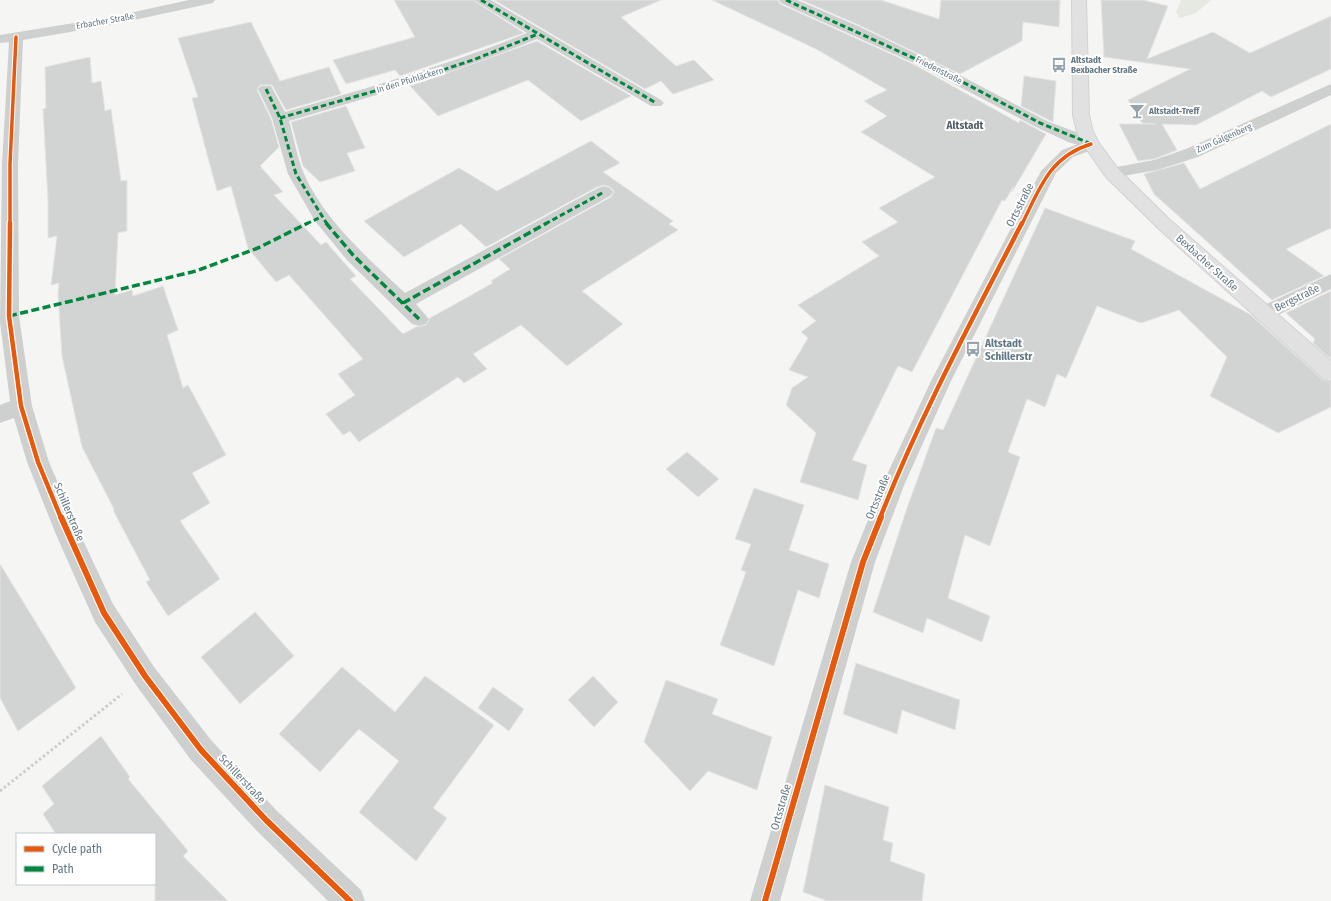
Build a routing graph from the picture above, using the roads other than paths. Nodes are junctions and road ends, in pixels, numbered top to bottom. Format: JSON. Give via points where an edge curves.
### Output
{"nodes":[{"id":1,"x":208,"y":0,"type":"edge"},
{"id":2,"x":481,"y":0,"type":"edge"},
{"id":3,"x":786,"y":0,"type":"edge"},
{"id":4,"x":1080,"y":0,"type":"edge"},
{"id":5,"x":538,"y":34,"type":"junction"},
{"id":6,"x":8,"y":38,"type":"edge"},
{"id":7,"x":266,"y":89,"type":"dead end"},
{"id":8,"x":1331,"y":89,"type":"edge"},
{"id":9,"x":656,"y":103,"type":"dead end"},
{"id":10,"x":280,"y":118,"type":"junction"},
{"id":11,"x":1091,"y":144,"type":"junction"},
{"id":12,"x":5,"y":165,"type":"edge"},
{"id":13,"x":1112,"y":173,"type":"junction"},
{"id":14,"x":604,"y":192,"type":"dead end"},
{"id":15,"x":1331,"y":282,"type":"edge"},
{"id":16,"x":403,"y":303,"type":"junction"},
{"id":17,"x":1263,"y":314,"type":"junction"},
{"id":18,"x":419,"y":319,"type":"dead end"},
{"id":19,"x":1331,"y":373,"type":"edge"},
{"id":20,"x":21,"y":406,"type":"junction"},
{"id":21,"x":0,"y":414,"type":"edge"},
{"id":22,"x":350,"y":901,"type":"edge"},
{"id":23,"x":765,"y":901,"type":"edge"}],
"edges":[{"from":1,"to":6,"type":"street","name":"Erbacher Straße","via":[[111,21]]},
{"from":2,"to":5,"type":"street"},
{"from":3,"to":11,"type":"street","name":"Friedenstraße","via":[[914,57],[1040,124]]},
{"from":4,"to":11,"type":"main road","via":[[1081,115]]},
{"from":5,"to":9,"type":"street"},
{"from":5,"to":10,"type":"street","name":"In den Pfuhläckern","via":[[473,60],[403,83]]},
{"from":6,"to":12,"type":"street","name":"Schillerstraße"},
{"from":7,"to":10,"type":"street"},
{"from":8,"to":13,"type":"street","name":"Zum Galgenberg","via":[[1192,153],[1157,165]]},
{"from":10,"to":16,"type":"street","via":[[296,174],[321,217],[353,255]]},
{"from":11,"to":13,"type":"main road","name":"Bexbacher Straße"},
{"from":11,"to":23,"type":"street","name":"Ortsstraße","via":[[1075,148],[1061,156],[1049,172],[941,380],[894,483],[863,562]]},
{"from":12,"to":20,"type":"street","name":"Schillerstraße","via":[[10,316]]},
{"from":13,"to":17,"type":"main road","name":"Bexbacher Straße"},
{"from":14,"to":16,"type":"street"},
{"from":15,"to":17,"type":"street","name":"Bergstraße"},
{"from":16,"to":18,"type":"street"},
{"from":17,"to":19,"type":"main road","name":"Bexbacher Straße"},
{"from":20,"to":21,"type":"street"},
{"from":20,"to":22,"type":"street","name":"Schillerstraße","via":[[38,462],[69,538],[104,614],[145,676],[201,750],[266,820]]}]}
